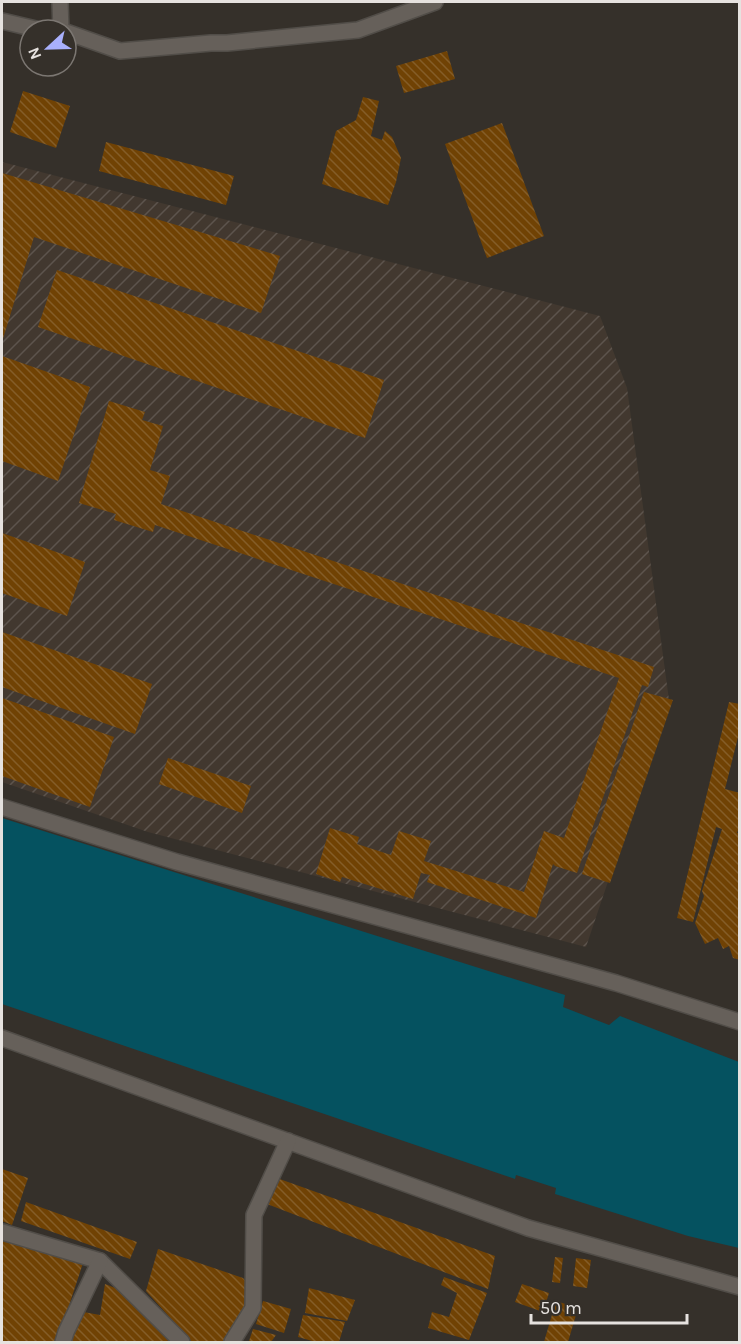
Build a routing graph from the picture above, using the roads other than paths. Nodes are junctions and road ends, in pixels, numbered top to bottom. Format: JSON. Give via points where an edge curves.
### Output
{"nodes":[{"id":1,"x":60,"y":2,"type":"edge"},
{"id":2,"x":435,"y":2,"type":"edge"},
{"id":3,"x":62,"y":18,"type":"edge"},
{"id":4,"x":2,"y":21,"type":"edge"},
{"id":5,"x":18,"y":25,"type":"edge"},
{"id":6,"x":78,"y":36,"type":"edge"},
{"id":7,"x":2,"y":807,"type":"edge"},
{"id":8,"x":740,"y":1022,"type":"edge"},
{"id":9,"x":2,"y":1038,"type":"edge"},
{"id":10,"x":288,"y":1141,"type":"junction"},
{"id":11,"x":2,"y":1232,"type":"edge"},
{"id":12,"x":100,"y":1261,"type":"junction"},
{"id":13,"x":740,"y":1287,"type":"edge"},
{"id":14,"x":63,"y":1342,"type":"edge"},
{"id":15,"x":183,"y":1342,"type":"edge"},
{"id":16,"x":232,"y":1342,"type":"edge"}],
"edges":[{"from":1,"to":3,"type":"street"},
{"from":2,"to":6,"type":"street","via":[[358,30],[227,43],[120,51]]},
{"from":4,"to":5,"type":"street"},
{"from":7,"to":8,"type":"street","via":[[177,862],[616,983]]},
{"from":9,"to":10,"type":"street"},
{"from":10,"to":13,"type":"street","via":[[528,1228]]},
{"from":10,"to":16,"type":"street","via":[[254,1215],[253,1308]]},
{"from":11,"to":12,"type":"street"},
{"from":12,"to":14,"type":"street"},
{"from":12,"to":15,"type":"street"}]}
